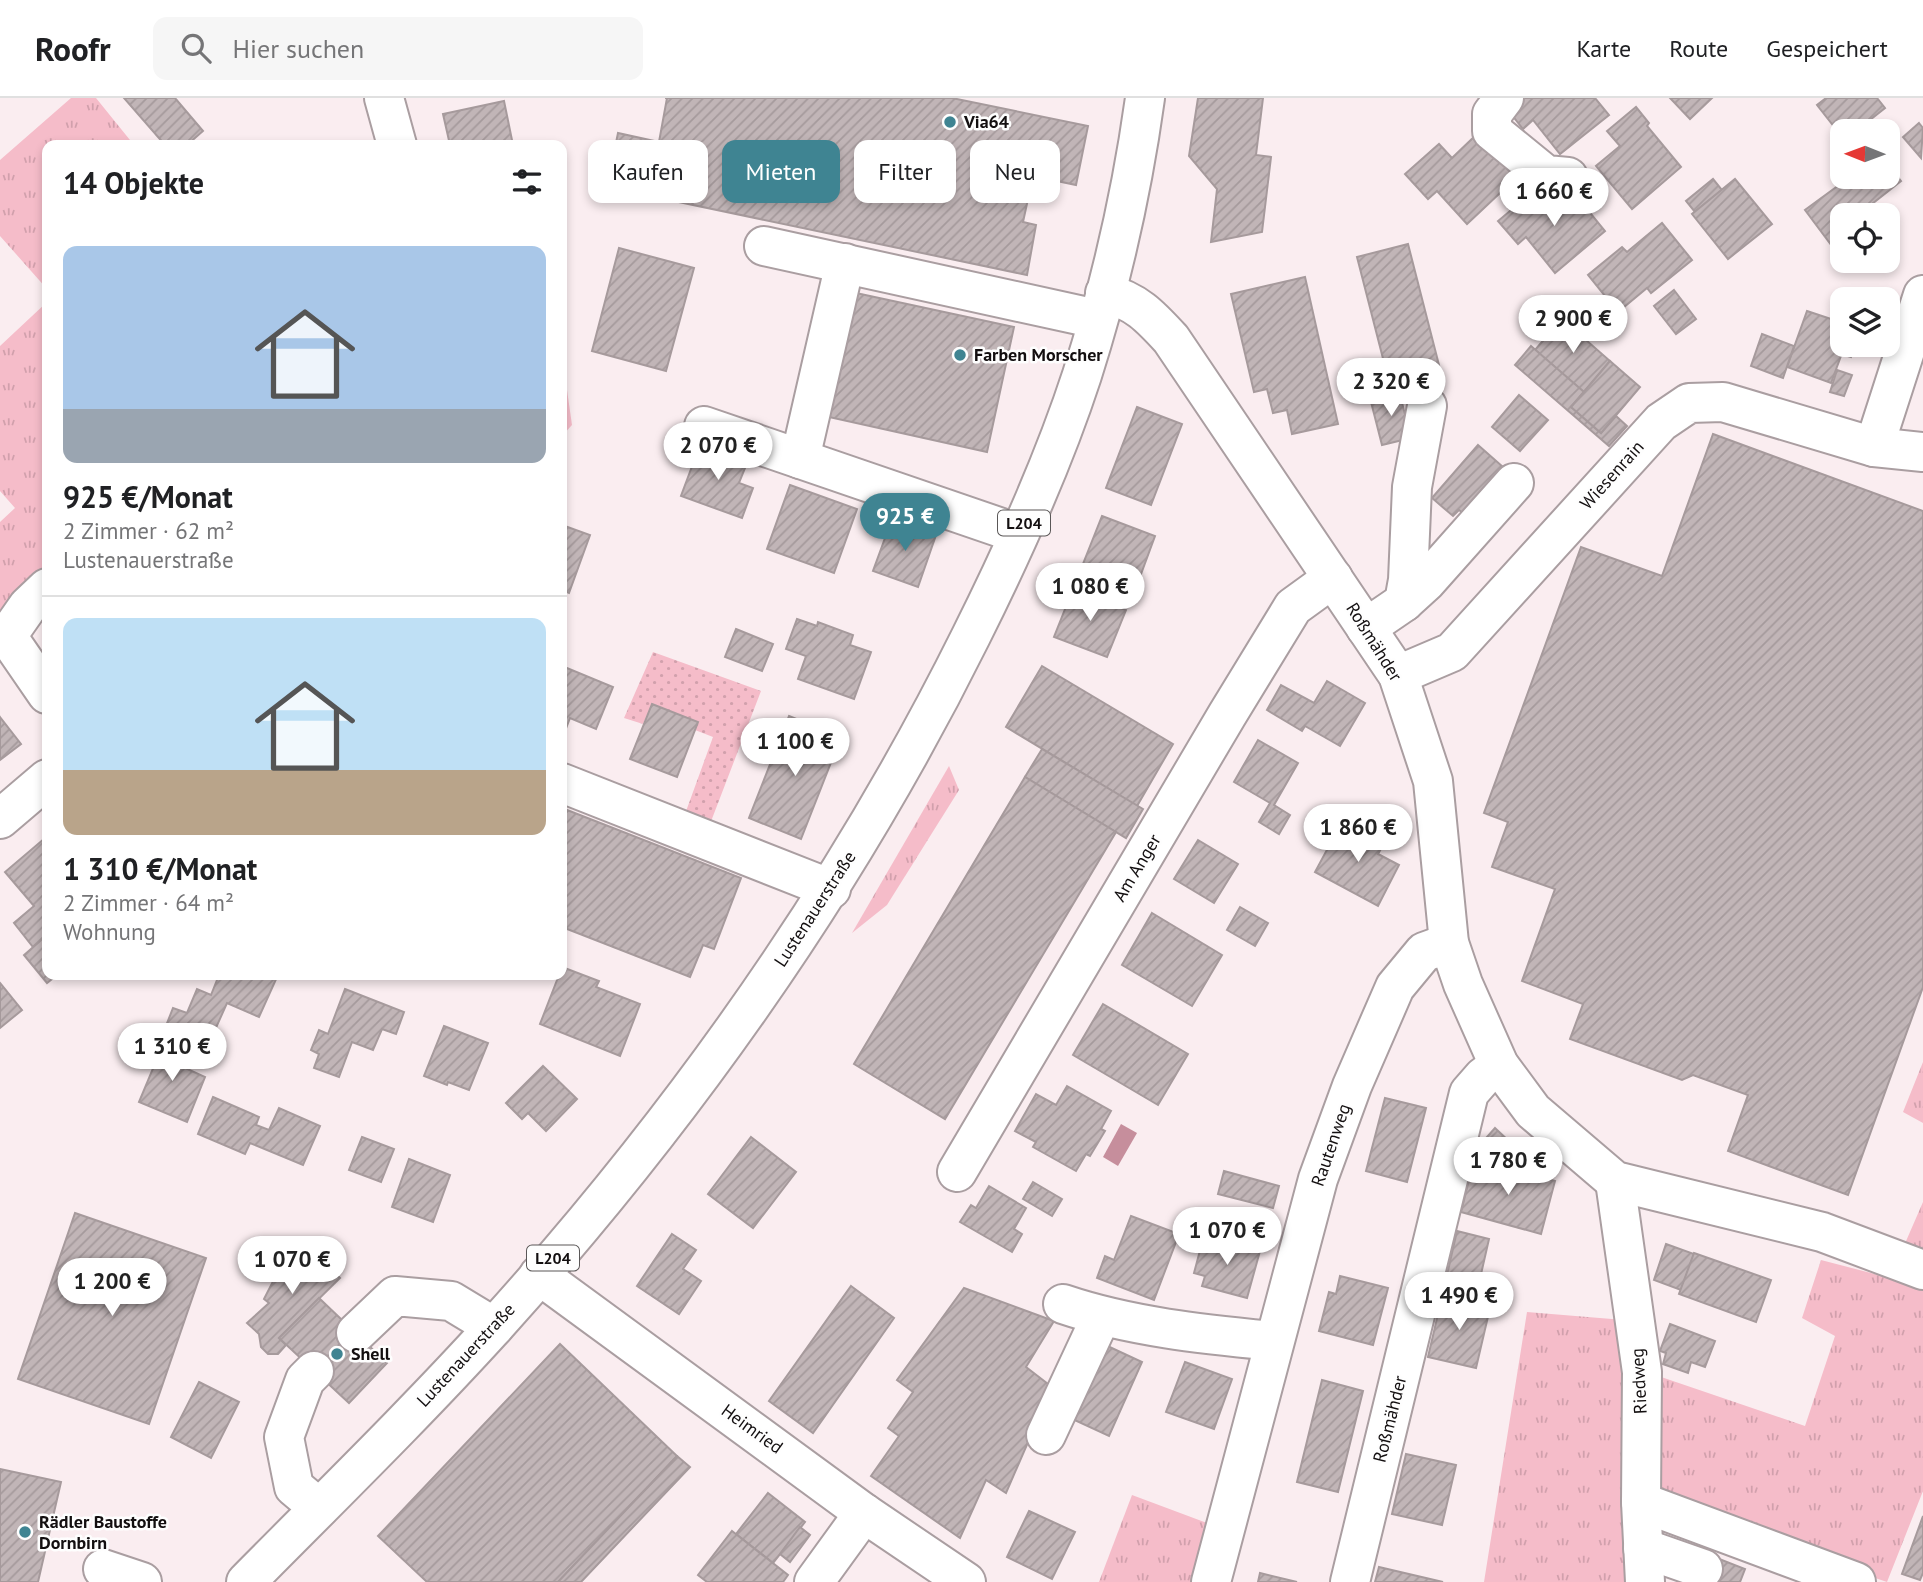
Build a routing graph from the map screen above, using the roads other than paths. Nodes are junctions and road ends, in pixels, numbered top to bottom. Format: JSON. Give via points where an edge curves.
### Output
{"nodes":[{"id":1,"x":384,"y":98,"type":"edge"},
{"id":2,"x":1145,"y":98,"type":"edge"},
{"id":3,"x":1504,"y":98,"type":"edge"},
{"id":4,"x":396,"y":140,"type":"edge"},
{"id":5,"x":1568,"y":177,"type":"dead end"},
{"id":6,"x":764,"y":246,"type":"dead end"},
{"id":7,"x":845,"y":263,"type":"junction"},
{"id":8,"x":1923,"y":295,"type":"edge"},
{"id":9,"x":1101,"y":306,"type":"junction"},
{"id":10,"x":1427,"y":406,"type":"dead end"},
{"id":11,"x":704,"y":426,"type":"dead end"},
{"id":12,"x":1874,"y":447,"type":"junction"},
{"id":13,"x":1923,"y":452,"type":"edge"},
{"id":14,"x":800,"y":459,"type":"junction"},
{"id":15,"x":1514,"y":483,"type":"dead end"},
{"id":16,"x":1019,"y":534,"type":"junction"},
{"id":17,"x":1333,"y":578,"type":"junction"},
{"id":18,"x":42,"y":593,"type":"edge"},
{"id":19,"x":1404,"y":602,"type":"junction"},
{"id":20,"x":1366,"y":628,"type":"junction"},
{"id":21,"x":3,"y":637,"type":"edge"},
{"id":22,"x":1398,"y":675,"type":"junction"},
{"id":23,"x":42,"y":688,"type":"edge"},
{"id":24,"x":42,"y":783,"type":"edge"},
{"id":25,"x":567,"y":785,"type":"edge"},
{"id":26,"x":0,"y":819,"type":"edge"},
{"id":27,"x":831,"y":889,"type":"junction"},
{"id":28,"x":1450,"y":943,"type":"junction"},
{"id":29,"x":1499,"y":1065,"type":"junction"},
{"id":30,"x":957,"y":1172,"type":"dead end"},
{"id":31,"x":1615,"y":1181,"type":"junction"},
{"id":32,"x":1923,"y":1270,"type":"edge"},
{"id":33,"x":539,"y":1275,"type":"junction"},
{"id":34,"x":1063,"y":1304,"type":"dead end"},
{"id":35,"x":1101,"y":1317,"type":"junction"},
{"id":36,"x":494,"y":1327,"type":"junction"},
{"id":37,"x":356,"y":1332,"type":"dead end"},
{"id":38,"x":1274,"y":1341,"type":"junction"},
{"id":39,"x":314,"y":1371,"type":"dead end"},
{"id":40,"x":1046,"y":1435,"type":"dead end"},
{"id":41,"x":1641,"y":1502,"type":"junction"},
{"id":42,"x":319,"y":1508,"type":"junction"},
{"id":43,"x":864,"y":1513,"type":"junction"},
{"id":44,"x":1644,"y":1565,"type":"edge"},
{"id":45,"x":103,"y":1569,"type":"dead end"},
{"id":46,"x":1703,"y":1569,"type":"dead end"},
{"id":47,"x":142,"y":1582,"type":"edge"},
{"id":48,"x":246,"y":1582,"type":"edge"},
{"id":49,"x":814,"y":1582,"type":"edge"},
{"id":50,"x":966,"y":1582,"type":"edge"},
{"id":51,"x":1211,"y":1582,"type":"edge"},
{"id":52,"x":1350,"y":1582,"type":"edge"},
{"id":53,"x":1856,"y":1582,"type":"edge"}],
"edges":[{"from":1,"to":4,"type":"street"},
{"from":2,"to":9,"type":"street","name":"Lustenauerstraße","number":"L204","via":[[1132,184]]},
{"from":3,"to":5,"type":"street","via":[[1492,114],[1492,131],[1546,175]]},
{"from":6,"to":7,"type":"street","name":"Roßmähder"},
{"from":7,"to":9,"type":"street","name":"Roßmähder"},
{"from":7,"to":14,"type":"street"},
{"from":8,"to":12,"type":"street"},
{"from":9,"to":16,"type":"street","name":"Lustenauerstraße","number":"L204","via":[[1082,375]]},
{"from":9,"to":17,"type":"street","name":"Roßmähder","via":[[1126,299],[1171,339]]},
{"from":10,"to":19,"type":"street","via":[[1412,487]]},
{"from":11,"to":14,"type":"street"},
{"from":12,"to":13,"type":"street","name":"Wiesenrain"},
{"from":12,"to":22,"type":"street","name":"Wiesenrain","via":[[1723,402],[1689,402],[1661,422],[1452,652]]},
{"from":14,"to":16,"type":"street"},
{"from":15,"to":19,"type":"street"},
{"from":16,"to":27,"type":"street","name":"Lustenauerstraße","number":"L204","via":[[946,686]]},
{"from":17,"to":20,"type":"street","name":"Roßmähder"},
{"from":17,"to":30,"type":"street","name":"Am Anger","via":[[1293,607]]},
{"from":18,"to":21,"type":"street"},
{"from":19,"to":20,"type":"street"},
{"from":20,"to":22,"type":"street","name":"Roßmähder"},
{"from":21,"to":23,"type":"street"},
{"from":22,"to":28,"type":"street","name":"Roßmähder","via":[[1433,781]]},
{"from":24,"to":26,"type":"street"},
{"from":25,"to":27,"type":"street"},
{"from":27,"to":33,"type":"street","name":"Lustenauerstraße","number":"L204","via":[[681,1104]]},
{"from":28,"to":29,"type":"street","name":"Roßmähder"},
{"from":28,"to":38,"type":"street","name":"Rautenweg","via":[[1424,952],[1395,987],[1318,1179]]},
{"from":29,"to":31,"type":"street","name":"Roßmähder","via":[[1534,1111]]},
{"from":29,"to":52,"type":"street","name":"Roßmähder","via":[[1469,1093]]},
{"from":31,"to":32,"type":"street","name":"Roßmähder","via":[[1822,1232]]},
{"from":31,"to":41,"type":"street","name":"Riedweg","via":[[1642,1372]]},
{"from":33,"to":36,"type":"street","name":"Lustenauerstraße","number":"L204"},
{"from":33,"to":43,"type":"street","name":"Heimried"},
{"from":34,"to":35,"type":"street"},
{"from":35,"to":38,"type":"street"},
{"from":35,"to":40,"type":"street"},
{"from":36,"to":37,"type":"street","via":[[451,1301],[395,1296]]},
{"from":36,"to":42,"type":"street","name":"Lustenauerstraße","number":"L204"},
{"from":38,"to":51,"type":"street","name":"Rautenweg"},
{"from":39,"to":42,"type":"street","via":[[305,1380],[284,1437],[294,1487]]},
{"from":41,"to":44,"type":"street","name":"Riedweg"},
{"from":41,"to":53,"type":"street"},
{"from":42,"to":48,"type":"street","name":"Lustenauerstraße","number":"L204"},
{"from":43,"to":49,"type":"street"},
{"from":43,"to":50,"type":"street","name":"Heimried"},
{"from":44,"to":46,"type":"street"},
{"from":45,"to":47,"type":"street"}]}
